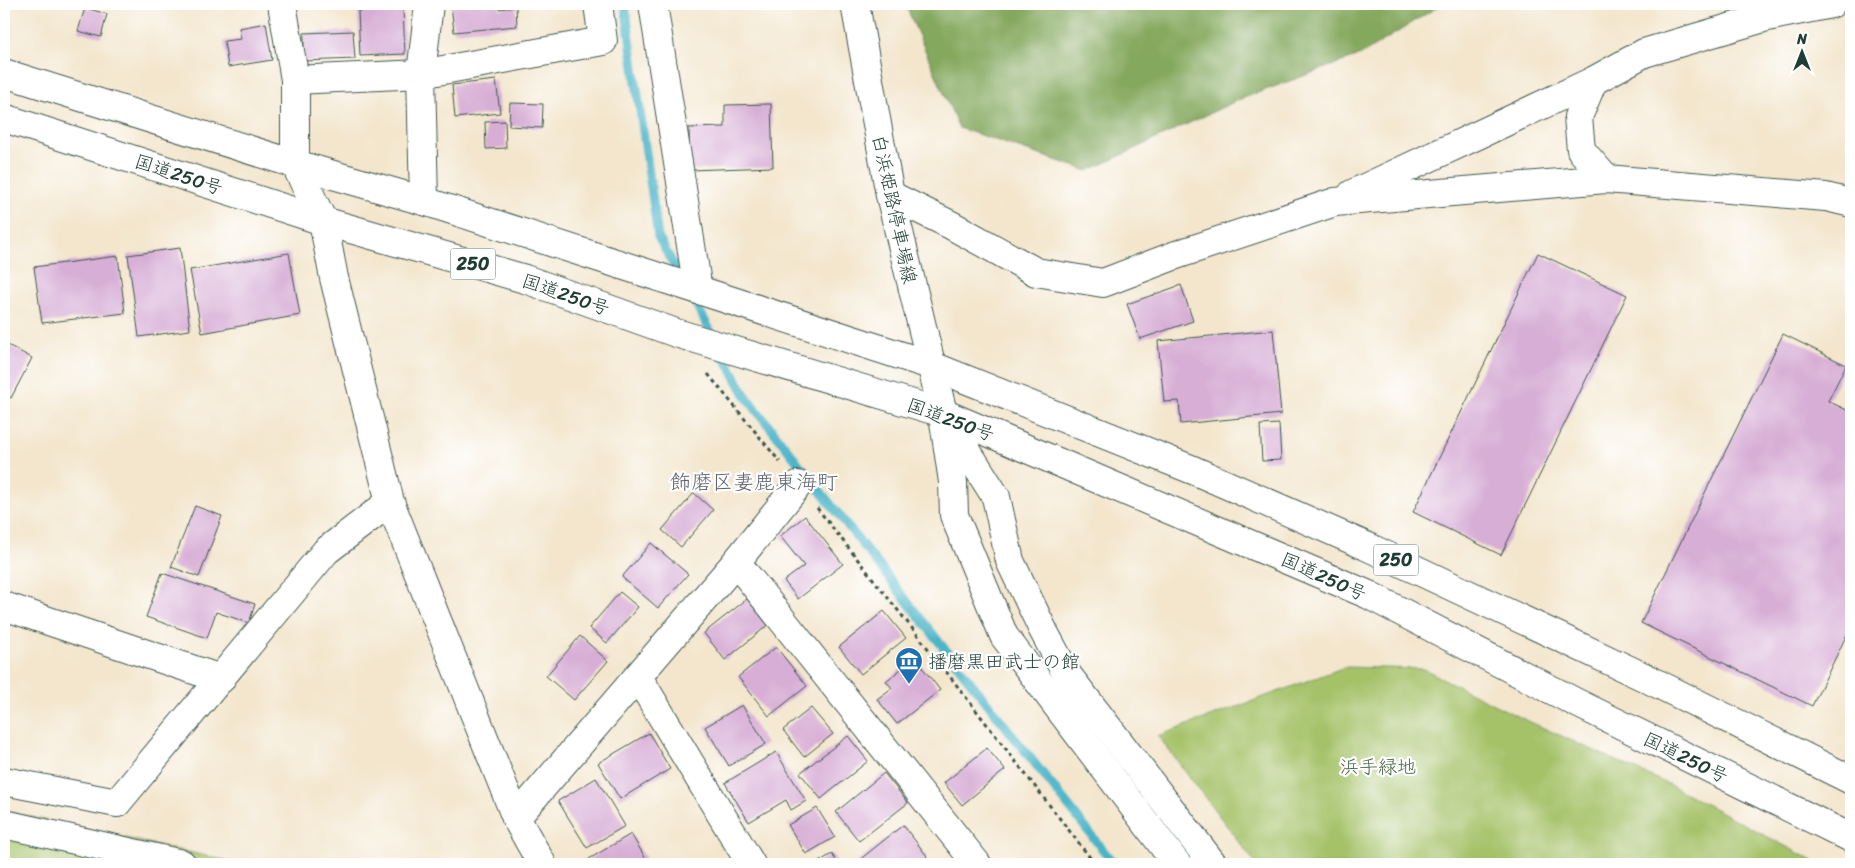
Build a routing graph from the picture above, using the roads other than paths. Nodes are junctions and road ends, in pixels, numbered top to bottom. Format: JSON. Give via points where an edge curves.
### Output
{"nodes":[{"id":1,"x":282,"y":4,"type":"edge"},
{"id":2,"x":429,"y":4,"type":"edge"},
{"id":3,"x":598,"y":4,"type":"edge"},
{"id":4,"x":653,"y":4,"type":"edge"},
{"id":5,"x":855,"y":4,"type":"edge"},
{"id":6,"x":1831,"y":4,"type":"edge"},
{"id":7,"x":4,"y":73,"type":"edge"},
{"id":8,"x":421,"y":74,"type":"junction"},
{"id":9,"x":295,"y":80,"type":"junction"},
{"id":10,"x":1593,"y":81,"type":"junction"},
{"id":11,"x":4,"y":118,"type":"edge"},
{"id":12,"x":295,"y":164,"type":"junction"},
{"id":13,"x":1606,"y":179,"type":"junction"},
{"id":14,"x":890,"y":194,"type":"junction"},
{"id":15,"x":424,"y":202,"type":"junction"},
{"id":16,"x":1335,"y":202,"type":"junction"},
{"id":17,"x":1851,"y":203,"type":"edge"},
{"id":18,"x":324,"y":221,"type":"junction"},
{"id":19,"x":698,"y":290,"type":"junction"},
{"id":20,"x":930,"y":365,"type":"junction"},
{"id":21,"x":942,"y":412,"type":"junction"},
{"id":22,"x":798,"y":485,"type":"road end"},
{"id":23,"x":390,"y":502,"type":"junction"},
{"id":24,"x":736,"y":562,"type":"junction"},
{"id":25,"x":4,"y":606,"type":"edge"},
{"id":26,"x":638,"y":677,"type":"junction"},
{"id":27,"x":221,"y":679,"type":"junction"},
{"id":28,"x":1851,"y":780,"type":"edge"},
{"id":29,"x":4,"y":781,"type":"edge"},
{"id":30,"x":516,"y":818,"type":"junction"},
{"id":31,"x":4,"y":824,"type":"edge"},
{"id":32,"x":1851,"y":838,"type":"edge"},
{"id":33,"x":182,"y":864,"type":"edge"},
{"id":34,"x":542,"y":864,"type":"edge"},
{"id":35,"x":751,"y":864,"type":"edge"},
{"id":36,"x":977,"y":864,"type":"edge"},
{"id":37,"x":1177,"y":864,"type":"edge"},
{"id":38,"x":1213,"y":864,"type":"edge"}],
"edges":[{"from":1,"to":9,"type":"main road"},
{"from":2,"to":8,"type":"main road"},
{"from":3,"to":8,"type":"main road","via":[[603,41]]},
{"from":4,"to":19,"type":"main road"},
{"from":5,"to":14,"type":"main road","name":"白浜姫路停車場線"},
{"from":6,"to":10,"type":"main road","via":[[1767,17],[1644,53]]},
{"from":7,"to":12,"type":"main road","number":"250"},
{"from":8,"to":9,"type":"main road"},
{"from":8,"to":15,"type":"main road"},
{"from":9,"to":12,"type":"main road"},
{"from":10,"to":13,"type":"main road","via":[[1578,117],[1581,150]]},
{"from":10,"to":16,"type":"main road"},
{"from":11,"to":18,"type":"main road","name":"国道250号","number":"250"},
{"from":12,"to":15,"type":"main road","number":"250"},
{"from":12,"to":18,"type":"main road"},
{"from":13,"to":16,"type":"main road"},
{"from":13,"to":17,"type":"main road","via":[[1826,196]]},
{"from":14,"to":16,"type":"main road","via":[[1036,272],[1103,283]]},
{"from":14,"to":20,"type":"main road","name":"白浜姫路停車場線"},
{"from":15,"to":19,"type":"main road","number":"250"},
{"from":18,"to":21,"type":"main road","name":"国道250号","number":"250","via":[[525,279],[676,333]]},
{"from":18,"to":23,"type":"main road","via":[[334,278]]},
{"from":19,"to":20,"type":"main road","number":"250"},
{"from":20,"to":21,"type":"main road","name":"白浜姫路停車場線"},
{"from":20,"to":28,"type":"main road","number":"250","via":[[1193,470],[1366,546],[1644,677]]},
{"from":21,"to":32,"type":"main road","name":"国道250号","number":"250","via":[[1369,595],[1575,702]]},
{"from":21,"to":37,"type":"main road","via":[[953,482],[954,515],[1004,636]]},
{"from":21,"to":38,"type":"main road","via":[[996,497],[1010,561],[1066,673]]},
{"from":22,"to":24,"type":"main road"},
{"from":23,"to":27,"type":"main road","via":[[326,551]]},
{"from":23,"to":30,"type":"main road"},
{"from":24,"to":26,"type":"main road"},
{"from":24,"to":36,"type":"main road"},
{"from":25,"to":27,"type":"main road"},
{"from":26,"to":30,"type":"main road"},
{"from":26,"to":35,"type":"main road"},
{"from":27,"to":29,"type":"main road","via":[[117,803]]},
{"from":30,"to":34,"type":"main road"},
{"from":31,"to":33,"type":"main road"}]}
